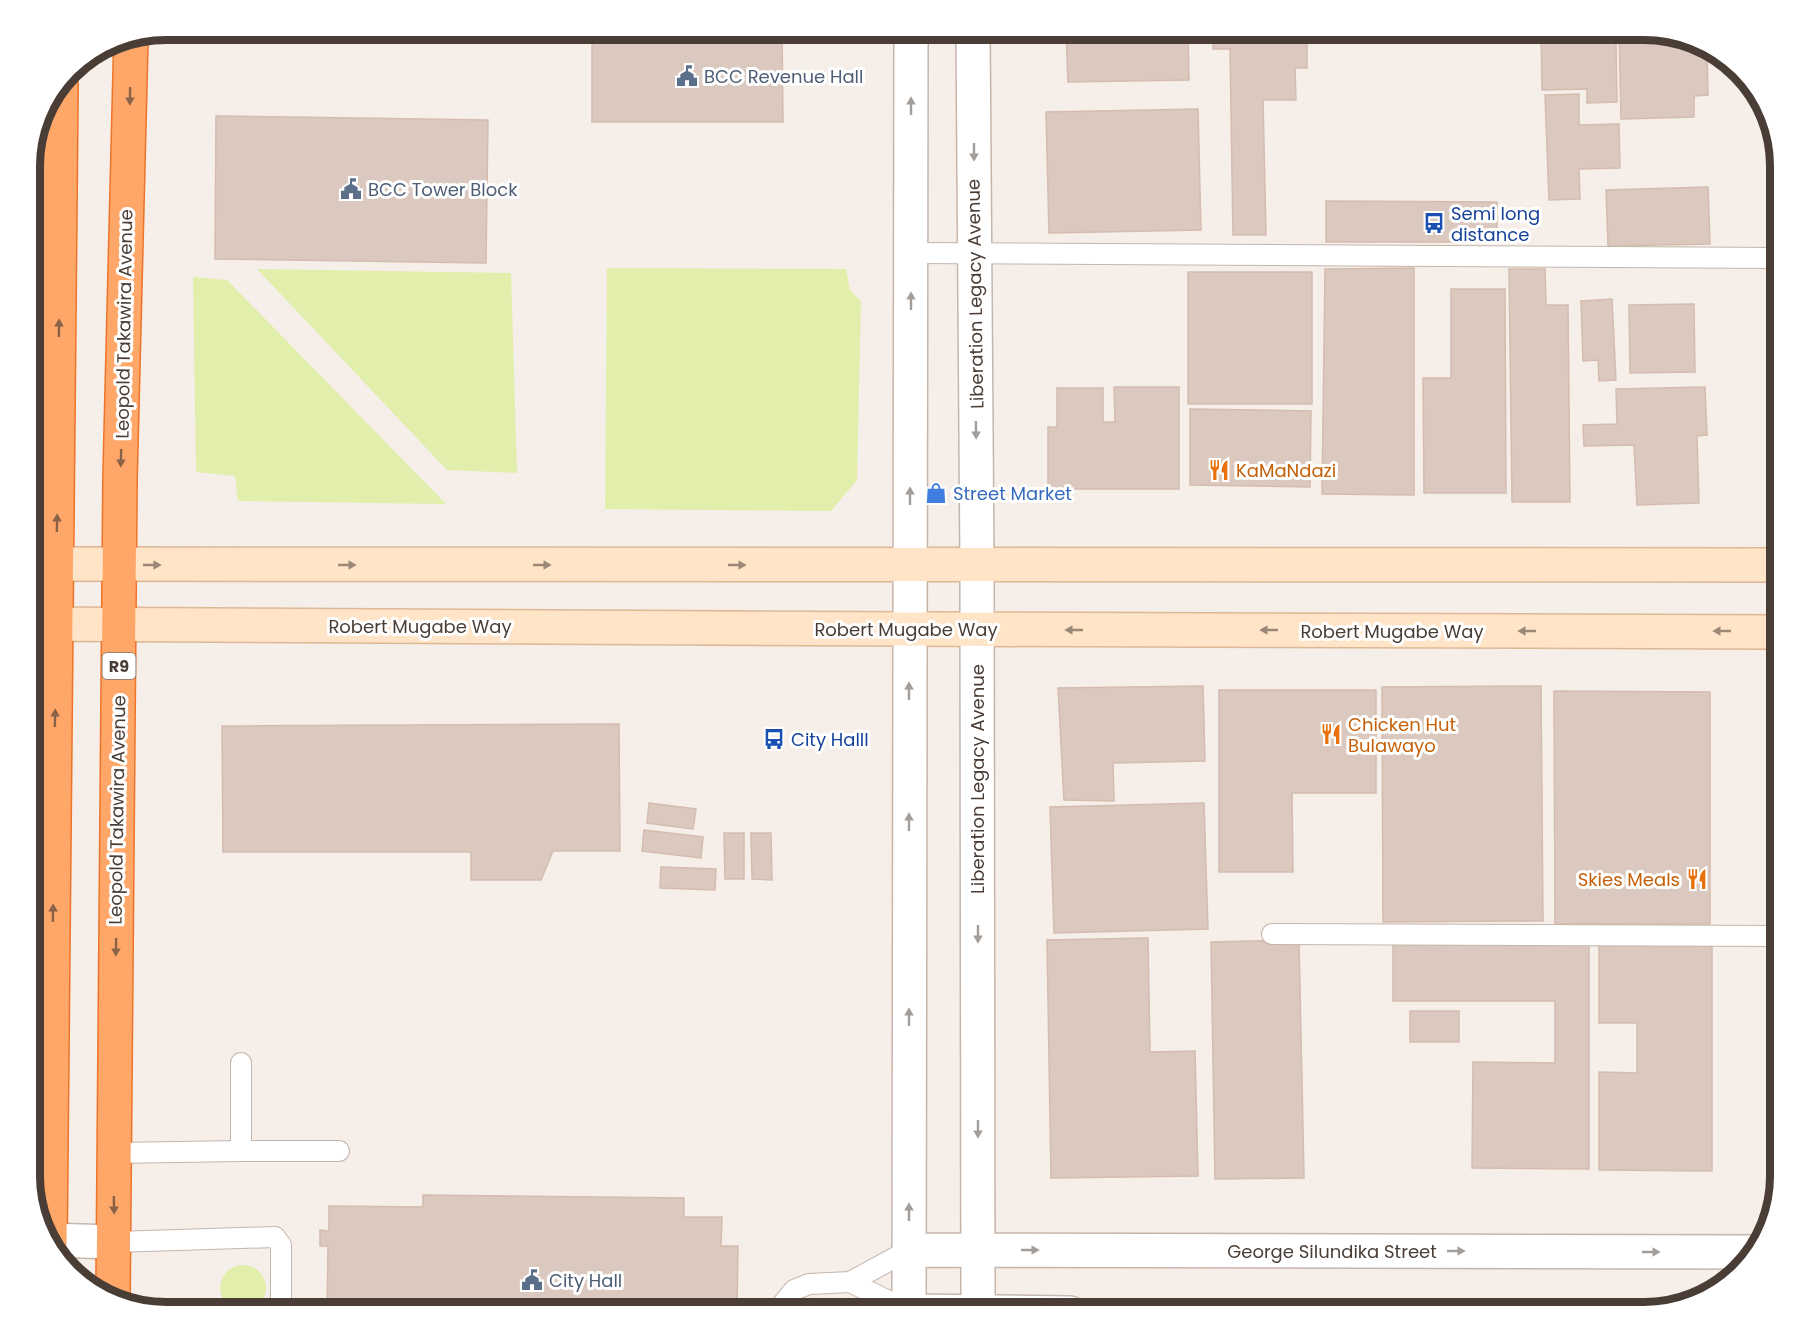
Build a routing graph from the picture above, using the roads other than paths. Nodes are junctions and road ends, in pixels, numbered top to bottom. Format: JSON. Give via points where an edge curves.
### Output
{"nodes":[{"id":1,"x":911,"y":40,"type":"edge"},
{"id":2,"x":973,"y":40,"type":"edge"},
{"id":3,"x":131,"y":46,"type":"edge"},
{"id":4,"x":60,"y":99,"type":"edge"},
{"id":5,"x":911,"y":253,"type":"junction"},
{"id":6,"x":974,"y":254,"type":"junction"},
{"id":7,"x":1770,"y":258,"type":"edge"},
{"id":8,"x":43,"y":564,"type":"edge"},
{"id":9,"x":120,"y":564,"type":"junction"},
{"id":10,"x":1770,"y":565,"type":"edge"},
{"id":11,"x":910,"y":566,"type":"junction"},
{"id":12,"x":977,"y":566,"type":"junction"},
{"id":13,"x":43,"y":624,"type":"edge"},
{"id":14,"x":119,"y":624,"type":"junction"},
{"id":15,"x":909,"y":629,"type":"junction"},
{"id":16,"x":977,"y":629,"type":"junction"},
{"id":17,"x":1770,"y":632,"type":"edge"},
{"id":18,"x":1272,"y":934,"type":"dead end"},
{"id":19,"x":1770,"y":936,"type":"edge"},
{"id":20,"x":241,"y":1063,"type":"dead end"},
{"id":21,"x":339,"y":1150,"type":"dead end"},
{"id":22,"x":241,"y":1151,"type":"junction"},
{"id":23,"x":114,"y":1153,"type":"junction"},
{"id":24,"x":49,"y":1221,"type":"edge"},
{"id":25,"x":59,"y":1241,"type":"edge"},
{"id":26,"x":115,"y":1242,"type":"junction"},
{"id":27,"x":909,"y":1250,"type":"junction"},
{"id":28,"x":978,"y":1250,"type":"junction"},
{"id":29,"x":1745,"y":1252,"type":"edge"},
{"id":30,"x":850,"y":1282,"type":"junction"},
{"id":31,"x":113,"y":1291,"type":"edge"},
{"id":32,"x":281,"y":1302,"type":"edge"},
{"id":33,"x":784,"y":1302,"type":"edge"},
{"id":34,"x":889,"y":1302,"type":"edge"},
{"id":35,"x":909,"y":1302,"type":"edge"},
{"id":36,"x":978,"y":1302,"type":"edge"}],
"edges":[{"from":5,"to":1,"type":"street","one_way":true},
{"from":2,"to":6,"type":"street","name":"Liberation Legacy Avenue","one_way":true},
{"from":3,"to":9,"type":"highway","name":"Leopold Takawira Avenue","number":"R9","one_way":true},
{"from":8,"to":4,"type":"highway","one_way":true},
{"from":5,"to":6,"type":"lane"},
{"from":11,"to":5,"type":"street","one_way":true},
{"from":6,"to":7,"type":"lane"},
{"from":6,"to":12,"type":"street","name":"Liberation Legacy Avenue","one_way":true},
{"from":8,"to":9,"type":"main road"},
{"from":8,"to":13,"type":"highway"},
{"from":9,"to":11,"type":"main road","one_way":true},
{"from":9,"to":14,"type":"highway","name":"Leopold Takawira Avenue","number":"R9"},
{"from":10,"to":12,"type":"main road"},
{"from":11,"to":12,"type":"main road"},
{"from":11,"to":15,"type":"street"},
{"from":12,"to":16,"type":"street","name":"Liberation Legacy Avenue"},
{"from":13,"to":14,"type":"main road","name":"Robert Mugabe Way"},
{"from":24,"to":13,"type":"highway","one_way":true},
{"from":14,"to":15,"type":"main road","name":"Robert Mugabe Way"},
{"from":14,"to":23,"type":"highway","name":"Leopold Takawira Avenue","number":"R9","one_way":true},
{"from":15,"to":16,"type":"main road","name":"Robert Mugabe Way"},
{"from":27,"to":15,"type":"street","one_way":true},
{"from":17,"to":16,"type":"main road","name":"Robert Mugabe Way","one_way":true},
{"from":16,"to":28,"type":"street","name":"Liberation Legacy Avenue","one_way":true},
{"from":18,"to":19,"type":"lane"},
{"from":20,"to":22,"type":"lane"},
{"from":21,"to":22,"type":"lane"},
{"from":22,"to":23,"type":"lane"},
{"from":23,"to":26,"type":"highway","name":"Leopold Takawira Avenue","number":"R9","one_way":true},
{"from":25,"to":26,"type":"street"},
{"from":26,"to":31,"type":"highway","name":"Leopold Takawira Avenue","number":"R9"},
{"from":26,"to":32,"type":"lane","via":[[275,1237],[281,1245]]},
{"from":27,"to":28,"type":"street","name":"George Silundika Street"},
{"from":27,"to":30,"type":"lane"},
{"from":27,"to":35,"type":"street"},
{"from":28,"to":29,"type":"street","name":"George Silundika Street","one_way":true},
{"from":28,"to":36,"type":"street","name":"Liberation Legacy Avenue"},
{"from":30,"to":33,"type":"lane","via":[[809,1284],[794,1290]]},
{"from":30,"to":34,"type":"lane"}]}
